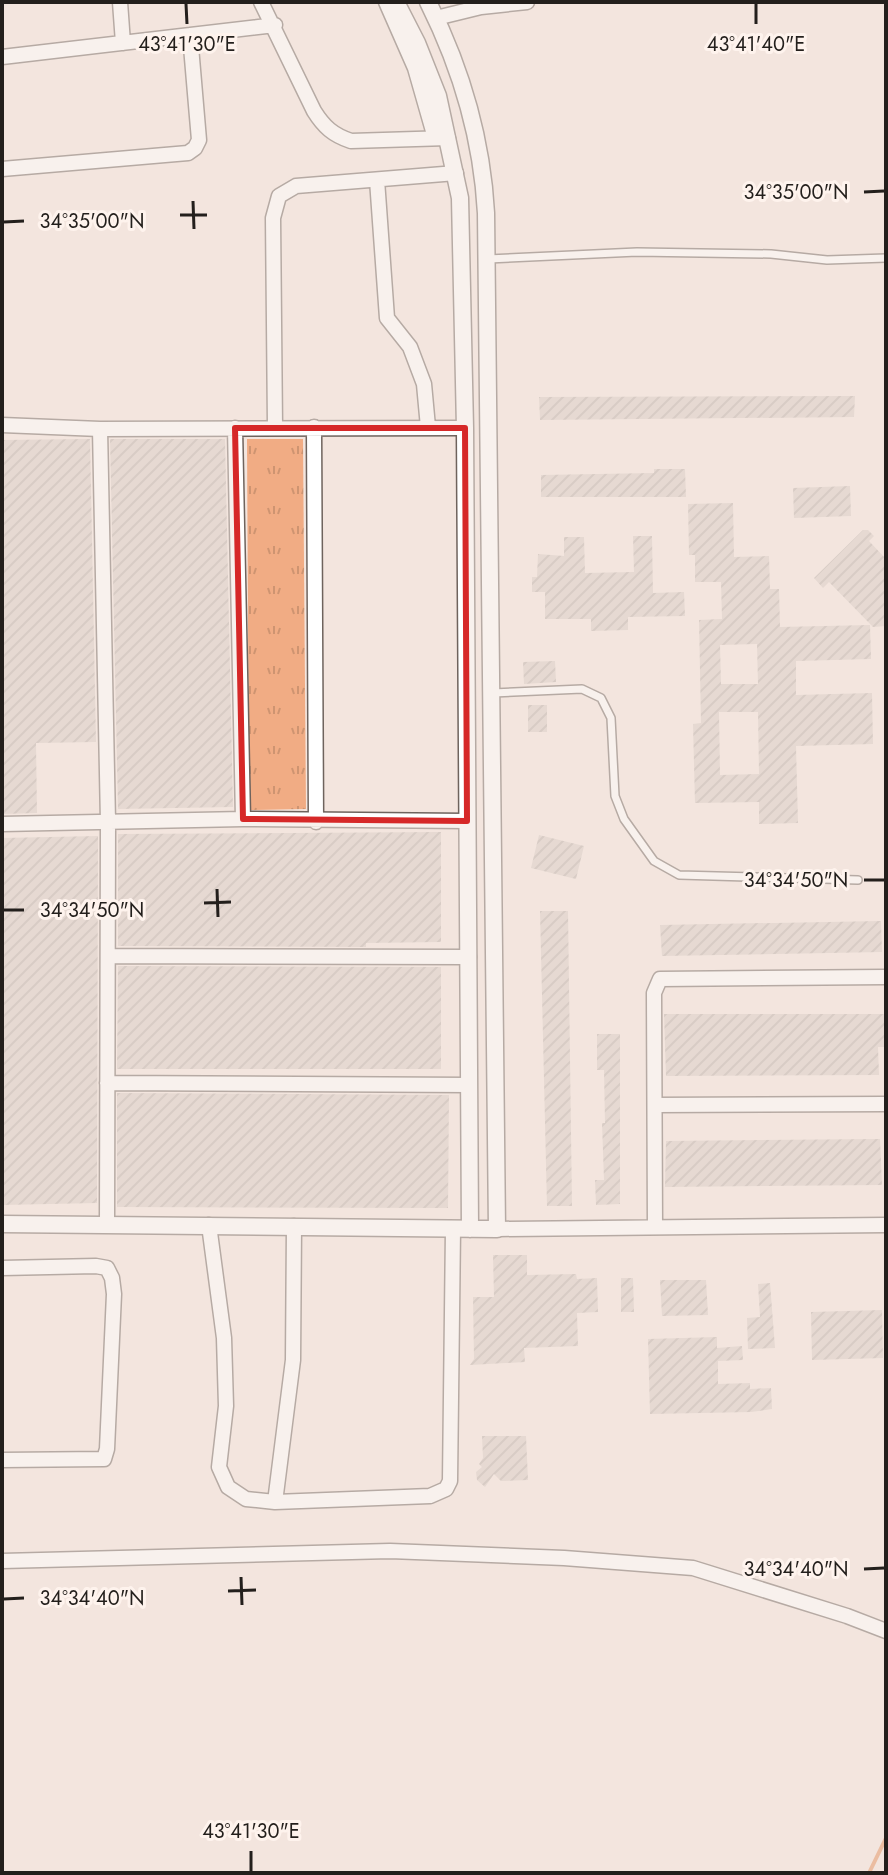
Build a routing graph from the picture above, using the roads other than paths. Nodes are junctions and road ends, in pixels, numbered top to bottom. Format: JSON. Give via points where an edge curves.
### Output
{"nodes":[{"id":1,"x":120,"y":2,"type":"edge"},
{"id":2,"x":261,"y":2,"type":"edge"},
{"id":3,"x":386,"y":2,"type":"edge"},
{"id":4,"x":396,"y":2,"type":"edge"},
{"id":5,"x":527,"y":2,"type":"edge"},
{"id":6,"x":432,"y":10,"type":"edge"},
{"id":7,"x":275,"y":25,"type":"junction"},
{"id":8,"x":190,"y":35,"type":"junction"},
{"id":9,"x":123,"y":43,"type":"junction"},
{"id":10,"x":2,"y":57,"type":"edge"},
{"id":11,"x":441,"y":138,"type":"junction"},
{"id":12,"x":2,"y":169,"type":"edge"},
{"id":13,"x":456,"y":173,"type":"junction"},
{"id":14,"x":377,"y":180,"type":"junction"},
{"id":15,"x":461,"y":245,"type":"junction"},
{"id":16,"x":488,"y":252,"type":"junction"},
{"id":17,"x":886,"y":258,"type":"edge"},
{"id":18,"x":2,"y":425,"type":"edge"},
{"id":19,"x":275,"y":427,"type":"junction"},
{"id":20,"x":314,"y":427,"type":"junction"},
{"id":21,"x":428,"y":427,"type":"junction"},
{"id":22,"x":235,"y":428,"type":"junction"},
{"id":23,"x":465,"y":428,"type":"junction"},
{"id":24,"x":100,"y":429,"type":"junction"},
{"id":25,"x":466,"y":620,"type":"junction"},
{"id":26,"x":490,"y":621,"type":"junction"},
{"id":27,"x":491,"y":693,"type":"junction"},
{"id":28,"x":243,"y":819,"type":"junction"},
{"id":29,"x":467,"y":821,"type":"junction"},
{"id":30,"x":108,"y":822,"type":"junction"},
{"id":31,"x":316,"y":822,"type":"junction"},
{"id":32,"x":2,"y":824,"type":"edge"},
{"id":33,"x":858,"y":880,"type":"dead end"},
{"id":34,"x":108,"y":956,"type":"junction"},
{"id":35,"x":469,"y":957,"type":"junction"},
{"id":36,"x":886,"y":977,"type":"edge"},
{"id":37,"x":107,"y":1083,"type":"junction"},
{"id":38,"x":469,"y":1085,"type":"junction"},
{"id":39,"x":886,"y":1104,"type":"edge"},
{"id":40,"x":655,"y":1105,"type":"junction"},
{"id":41,"x":2,"y":1224,"type":"edge"},
{"id":42,"x":107,"y":1224,"type":"junction"},
{"id":43,"x":209,"y":1225,"type":"junction"},
{"id":44,"x":886,"y":1225,"type":"edge"},
{"id":45,"x":294,"y":1226,"type":"junction"},
{"id":46,"x":655,"y":1227,"type":"junction"},
{"id":47,"x":453,"y":1229,"type":"junction"},
{"id":48,"x":470,"y":1229,"type":"junction"},
{"id":49,"x":497,"y":1229,"type":"junction"},
{"id":50,"x":2,"y":1268,"type":"edge"},
{"id":51,"x":2,"y":1460,"type":"edge"},
{"id":52,"x":275,"y":1502,"type":"junction"},
{"id":53,"x":2,"y":1561,"type":"edge"},
{"id":54,"x":886,"y":1631,"type":"edge"}],
"edges":[{"from":1,"to":9,"type":"street"},
{"from":2,"to":7,"type":"street"},
{"from":3,"to":11,"type":"street"},
{"from":4,"to":11,"type":"street","via":[[433,81]]},
{"from":5,"to":6,"type":"street"},
{"from":6,"to":16,"type":"street","via":[[458,71],[481,156]]},
{"from":7,"to":8,"type":"street"},
{"from":7,"to":11,"type":"street","via":[[314,111],[335,136],[351,141]]},
{"from":8,"to":9,"type":"street"},
{"from":8,"to":12,"type":"street","via":[[199,140],[188,153]]},
{"from":9,"to":10,"type":"street"},
{"from":11,"to":13,"type":"street"},
{"from":13,"to":14,"type":"street"},
{"from":13,"to":15,"type":"street"},
{"from":14,"to":19,"type":"street","via":[[296,186],[279,196],[273,218]]},
{"from":14,"to":21,"type":"street","via":[[387,318],[410,347],[424,384]]},
{"from":15,"to":16,"type":"street"},
{"from":15,"to":23,"type":"street"},
{"from":16,"to":17,"type":"lane"},
{"from":16,"to":26,"type":"street"},
{"from":18,"to":24,"type":"street"},
{"from":19,"to":20,"type":"street"},
{"from":19,"to":22,"type":"street"},
{"from":20,"to":21,"type":"street"},
{"from":20,"to":31,"type":"street"},
{"from":21,"to":23,"type":"street"},
{"from":22,"to":24,"type":"street"},
{"from":22,"to":28,"type":"street"},
{"from":23,"to":25,"type":"street"},
{"from":24,"to":30,"type":"street"},
{"from":25,"to":26,"type":"street"},
{"from":25,"to":29,"type":"street"},
{"from":26,"to":27,"type":"street"},
{"from":27,"to":33,"type":"lane","via":[[582,689],[601,698],[611,718],[615,796],[624,819],[654,861],[679,875]]},
{"from":27,"to":49,"type":"street"},
{"from":28,"to":30,"type":"street"},
{"from":28,"to":31,"type":"street"},
{"from":29,"to":31,"type":"street"},
{"from":29,"to":35,"type":"street"},
{"from":30,"to":32,"type":"street"},
{"from":30,"to":34,"type":"street"},
{"from":34,"to":35,"type":"street"},
{"from":34,"to":37,"type":"street"},
{"from":35,"to":38,"type":"street"},
{"from":36,"to":40,"type":"street","via":[[660,979],[654,993]]},
{"from":37,"to":38,"type":"street"},
{"from":37,"to":42,"type":"street"},
{"from":38,"to":48,"type":"street"},
{"from":39,"to":40,"type":"street"},
{"from":40,"to":46,"type":"street"},
{"from":41,"to":42,"type":"street"},
{"from":42,"to":43,"type":"street"},
{"from":43,"to":45,"type":"street"},
{"from":43,"to":52,"type":"street","via":[[224,1338],[226,1406],[219,1467],[228,1487],[246,1499]]},
{"from":44,"to":46,"type":"street"},
{"from":45,"to":47,"type":"street"},
{"from":45,"to":52,"type":"street","via":[[293,1360]]},
{"from":46,"to":49,"type":"street"},
{"from":47,"to":48,"type":"street"},
{"from":47,"to":52,"type":"street","via":[[446,1489],[430,1496]]},
{"from":48,"to":49,"type":"street"},
{"from":50,"to":51,"type":"street","via":[[107,1268],[114,1294],[104,1459]]},
{"from":53,"to":54,"type":"street","via":[[390,1551],[679,1566]]}]}
